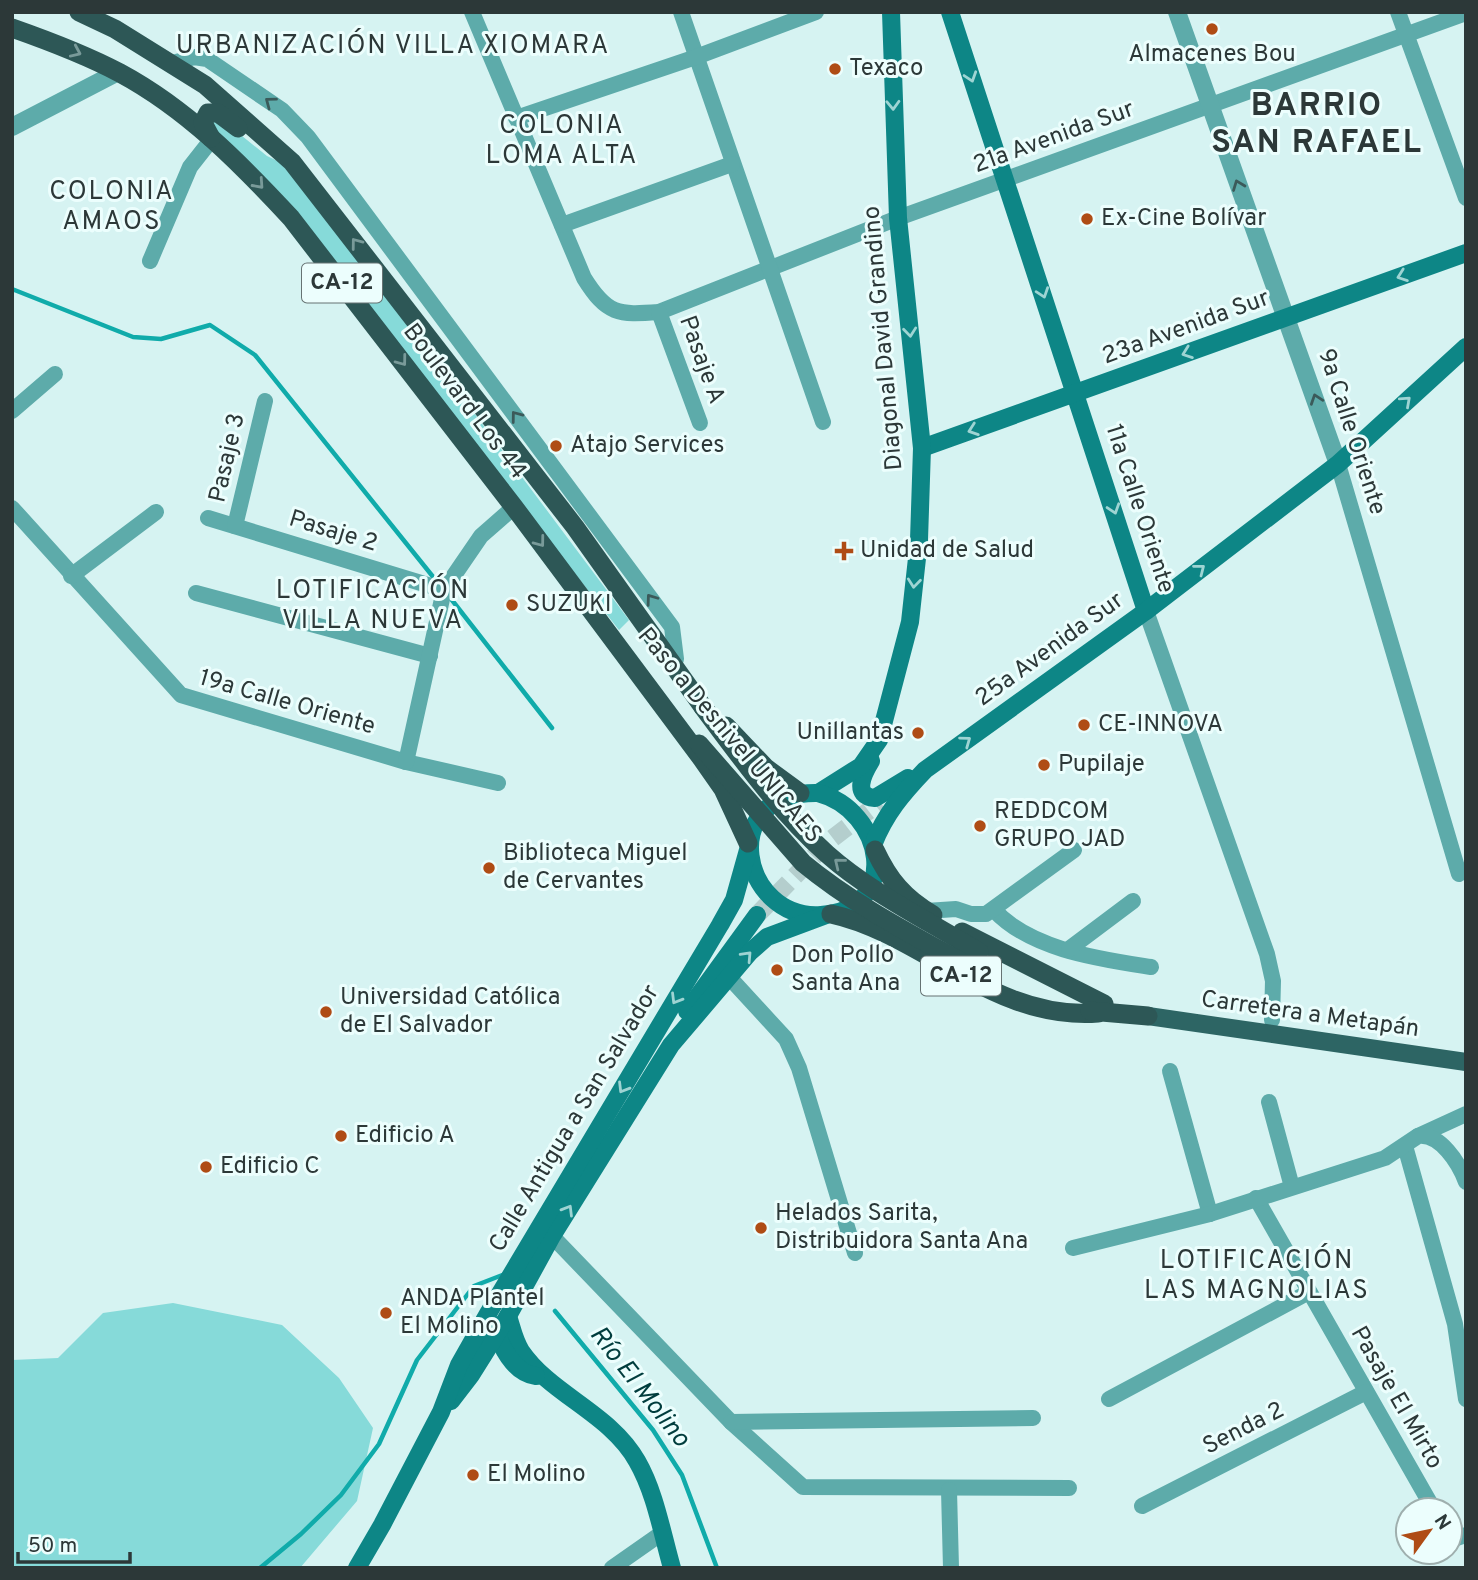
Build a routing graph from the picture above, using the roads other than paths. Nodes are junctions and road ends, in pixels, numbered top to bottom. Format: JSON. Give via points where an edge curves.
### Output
{"nodes":[{"id":1,"x":79,"y":12,"type":"edge"},
{"id":2,"x":472,"y":12,"type":"edge"},
{"id":3,"x":681,"y":12,"type":"edge"},
{"id":4,"x":816,"y":12,"type":"edge"},
{"id":5,"x":891,"y":12,"type":"edge"},
{"id":6,"x":950,"y":12,"type":"edge"},
{"id":7,"x":1177,"y":12,"type":"edge"},
{"id":8,"x":1398,"y":12,"type":"edge"},
{"id":9,"x":1466,"y":13,"type":"edge"},
{"id":10,"x":12,"y":28,"type":"edge"},
{"id":11,"x":1406,"y":34,"type":"junction"},
{"id":12,"x":696,"y":57,"type":"junction"},
{"id":13,"x":173,"y":63,"type":"junction"},
{"id":14,"x":122,"y":74,"type":"junction"},
{"id":15,"x":205,"y":85,"type":"junction"},
{"id":16,"x":1209,"y":107,"type":"junction"},
{"id":17,"x":516,"y":118,"type":"junction"},
{"id":18,"x":12,"y":127,"type":"edge"},
{"id":19,"x":212,"y":139,"type":"junction"},
{"id":20,"x":292,"y":162,"type":"junction"},
{"id":21,"x":732,"y":164,"type":"junction"},
{"id":22,"x":1004,"y":181,"type":"junction"},
{"id":23,"x":1466,"y":198,"type":"edge"},
{"id":24,"x":898,"y":218,"type":"junction"},
{"id":25,"x":562,"y":225,"type":"junction"},
{"id":26,"x":1466,"y":253,"type":"edge"},
{"id":27,"x":150,"y":261,"type":"dead end"},
{"id":28,"x":770,"y":270,"type":"junction"},
{"id":29,"x":659,"y":312,"type":"junction"},
{"id":30,"x":1288,"y":317,"type":"junction"},
{"id":31,"x":1466,"y":347,"type":"edge"},
{"id":32,"x":55,"y":374,"type":"dead end"},
{"id":33,"x":1077,"y":393,"type":"junction"},
{"id":34,"x":265,"y":401,"type":"dead end"},
{"id":35,"x":12,"y":411,"type":"edge"},
{"id":36,"x":823,"y":422,"type":"dead end"},
{"id":37,"x":700,"y":424,"type":"dead end"},
{"id":38,"x":922,"y":447,"type":"junction"},
{"id":39,"x":1338,"y":464,"type":"junction"},
{"id":40,"x":514,"y":507,"type":"junction"},
{"id":41,"x":12,"y":508,"type":"edge"},
{"id":42,"x":156,"y":512,"type":"dead end"},
{"id":43,"x":208,"y":517,"type":"dead end"},
{"id":44,"x":235,"y":526,"type":"junction"},
{"id":45,"x":71,"y":576,"type":"junction"},
{"id":46,"x":444,"y":590,"type":"junction"},
{"id":47,"x":195,"y":593,"type":"dead end"},
{"id":48,"x":1146,"y":611,"type":"junction"},
{"id":49,"x":600,"y":621,"type":"junction"},
{"id":50,"x":649,"y":629,"type":"junction"},
{"id":51,"x":430,"y":656,"type":"junction"},
{"id":52,"x":676,"y":659,"type":"junction"},
{"id":53,"x":884,"y":729,"type":"junction"},
{"id":54,"x":406,"y":762,"type":"junction"},
{"id":55,"x":932,"y":765,"type":"junction"},
{"id":56,"x":498,"y":783,"type":"dead end"},
{"id":57,"x":809,"y":793,"type":"junction"},
{"id":58,"x":880,"y":802,"type":"tunnel mouth"},
{"id":59,"x":748,"y":847,"type":"junction"},
{"id":60,"x":874,"y":847,"type":"junction"},
{"id":61,"x":1074,"y":850,"type":"dead end"},
{"id":62,"x":1459,"y":874,"type":"dead end"},
{"id":63,"x":1133,"y":901,"type":"dead end"},
{"id":64,"x":994,"y":910,"type":"junction"},
{"id":65,"x":926,"y":911,"type":"junction"},
{"id":66,"x":757,"y":915,"type":"tunnel mouth"},
{"id":67,"x":828,"y":915,"type":"junction"},
{"id":68,"x":966,"y":934,"type":"junction"},
{"id":69,"x":1069,"y":949,"type":"junction"},
{"id":70,"x":977,"y":960,"type":"junction"},
{"id":71,"x":1151,"y":967,"type":"dead end"},
{"id":72,"x":948,"y":970,"type":"junction"},
{"id":73,"x":729,"y":976,"type":"junction"},
{"id":74,"x":1101,"y":1008,"type":"junction"},
{"id":75,"x":1148,"y":1016,"type":"joint"},
{"id":76,"x":1274,"y":1028,"type":"junction"},
{"id":77,"x":671,"y":1045,"type":"junction"},
{"id":78,"x":1466,"y":1062,"type":"edge"},
{"id":79,"x":1170,"y":1072,"type":"dead end"},
{"id":80,"x":1269,"y":1102,"type":"dead end"},
{"id":81,"x":1466,"y":1115,"type":"edge"},
{"id":82,"x":1416,"y":1139,"type":"junction"},
{"id":83,"x":1466,"y":1182,"type":"edge"},
{"id":84,"x":1292,"y":1187,"type":"junction"},
{"id":85,"x":1256,"y":1198,"type":"junction"},
{"id":86,"x":1210,"y":1214,"type":"junction"},
{"id":87,"x":552,"y":1236,"type":"junction"},
{"id":88,"x":1073,"y":1248,"type":"dead end"},
{"id":89,"x":855,"y":1253,"type":"dead end"},
{"id":90,"x":1309,"y":1292,"type":"junction"},
{"id":91,"x":489,"y":1312,"type":"junction"},
{"id":92,"x":508,"y":1316,"type":"junction"},
{"id":93,"x":497,"y":1334,"type":"junction"},
{"id":94,"x":553,"y":1382,"type":"junction"},
{"id":95,"x":1366,"y":1392,"type":"junction"},
{"id":96,"x":1109,"y":1399,"type":"dead end"},
{"id":97,"x":1466,"y":1399,"type":"edge"},
{"id":98,"x":441,"y":1412,"type":"junction"},
{"id":99,"x":1033,"y":1418,"type":"dead end"},
{"id":100,"x":731,"y":1422,"type":"junction"},
{"id":101,"x":1069,"y":1488,"type":"dead end"},
{"id":102,"x":949,"y":1490,"type":"junction"},
{"id":103,"x":1426,"y":1496,"type":"edge"},
{"id":104,"x":1142,"y":1506,"type":"dead end"},
{"id":105,"x":662,"y":1533,"type":"junction"},
{"id":106,"x":357,"y":1568,"type":"edge"},
{"id":107,"x":612,"y":1568,"type":"edge"},
{"id":108,"x":671,"y":1568,"type":"edge"},
{"id":109,"x":950,"y":1568,"type":"edge"}],
"edges":[{"from":1,"to":13,"type":"highway","name":"Boulevard Los 44","number":"CA-12"},
{"from":2,"to":17,"type":"street","name":"21a Avenida Sur"},
{"from":3,"to":12,"type":"street"},
{"from":4,"to":12,"type":"street"},
{"from":5,"to":24,"type":"main road","name":"Diagonal David Grandino","one_way":true},
{"from":6,"to":22,"type":"main road","name":"11a Calle Oriente","one_way":true},
{"from":7,"to":16,"type":"street","name":"9a Calle Oriente"},
{"from":8,"to":11,"type":"street"},
{"from":9,"to":11,"type":"street","name":"21a Avenida Sur"},
{"from":10,"to":14,"type":"highway","name":"Boulevard Los 44","number":"CA-12","one_way":true},
{"from":11,"to":16,"type":"street","name":"21a Avenida Sur"},
{"from":11,"to":23,"type":"street"},
{"from":12,"to":17,"type":"street"},
{"from":12,"to":21,"type":"street"},
{"from":13,"to":15,"type":"highway","name":"Boulevard Los 44","number":"CA-12"},
{"from":52,"to":13,"type":"street","one_way":true,"via":[[672,627],[309,137],[282,110],[207,60],[194,57]]},
{"from":14,"to":15,"type":"highway","via":[[148,79],[192,107],[206,100]]},
{"from":14,"to":18,"type":"street"},
{"from":14,"to":19,"type":"highway","name":"Boulevard Los 44","number":"CA-12"},
{"from":15,"to":20,"type":"highway","name":"Boulevard Los 44","number":"CA-12"},
{"from":16,"to":22,"type":"street","name":"21a Avenida Sur"},
{"from":30,"to":16,"type":"street","name":"9a Calle Oriente","one_way":true},
{"from":17,"to":25,"type":"street","name":"21a Avenida Sur"},
{"from":19,"to":20,"type":"highway","via":[[203,121],[215,112],[271,154]]},
{"from":19,"to":27,"type":"street","via":[[190,167]]},
{"from":19,"to":40,"type":"highway","name":"Boulevard Los 44","number":"CA-12","one_way":true,"via":[[291,218]]},
{"from":50,"to":20,"type":"highway","name":"Boulevard Los 44","number":"CA-12","one_way":true},
{"from":21,"to":25,"type":"street"},
{"from":21,"to":28,"type":"street"},
{"from":22,"to":24,"type":"street","name":"21a Avenida Sur"},
{"from":22,"to":33,"type":"main road","name":"11a Calle Oriente","one_way":true},
{"from":24,"to":28,"type":"street","name":"21a Avenida Sur"},
{"from":24,"to":38,"type":"main road","name":"Diagonal David Grandino","one_way":true},
{"from":25,"to":29,"type":"street","name":"21a Avenida Sur","via":[[584,278],[606,307],[627,314]]},
{"from":26,"to":30,"type":"main road","name":"23a Avenida Sur","one_way":true},
{"from":28,"to":29,"type":"street","name":"21a Avenida Sur"},
{"from":28,"to":36,"type":"street"},
{"from":29,"to":37,"type":"street","name":"Pasaje A"},
{"from":30,"to":33,"type":"main road","name":"23a Avenida Sur","one_way":true},
{"from":39,"to":30,"type":"street","name":"9a Calle Oriente","one_way":true},
{"from":39,"to":31,"type":"main road","name":"25a Avenida Sur","one_way":true},
{"from":32,"to":35,"type":"street"},
{"from":33,"to":38,"type":"main road","name":"23a Avenida Sur","one_way":true},
{"from":33,"to":48,"type":"main road","name":"11a Calle Oriente","one_way":true},
{"from":34,"to":44,"type":"street","name":"Pasaje 3"},
{"from":38,"to":53,"type":"main road","name":"Diagonal David Grandino","one_way":true,"via":[[910,622]]},
{"from":48,"to":39,"type":"main road","name":"25a Avenida Sur","one_way":true},
{"from":39,"to":62,"type":"street","name":"9a Calle Oriente"},
{"from":40,"to":46,"type":"street","via":[[481,536]]},
{"from":40,"to":49,"type":"highway","name":"Boulevard Los 44","number":"CA-12","one_way":true},
{"from":41,"to":45,"type":"street","name":"19a Calle Oriente"},
{"from":42,"to":45,"type":"street"},
{"from":43,"to":44,"type":"street","name":"Pasaje 2"},
{"from":44,"to":46,"type":"street","name":"Pasaje 2"},
{"from":45,"to":54,"type":"street","name":"19a Calle Oriente","via":[[181,695]]},
{"from":46,"to":51,"type":"street"},
{"from":47,"to":51,"type":"street"},
{"from":55,"to":48,"type":"main road","name":"25a Avenida Sur","one_way":true},
{"from":48,"to":76,"type":"street","name":"11a Calle Oriente","via":[[1267,954]]},
{"from":49,"to":59,"type":"highway","number":"CA-12","via":[[723,789]]},
{"from":49,"to":70,"type":"highway","name":"Paso a Desnivel UNICAES","bridge":true,"via":[[803,863],[847,898]]},
{"from":50,"to":52,"type":"highway","number":"CA-12"},
{"from":70,"to":50,"type":"highway","name":"Paso a Desnivel UNICAES","one_way":true,"bridge":true,"via":[[828,855],[755,777]]},
{"from":51,"to":54,"type":"street"},
{"from":52,"to":57,"type":"highway","number":"CA-12","via":[[738,740],[776,777]]},
{"from":53,"to":55,"type":"main road","via":[[861,779],[863,793],[869,798],[875,799]]},
{"from":53,"to":57,"type":"main road","name":"Diagonal David Grandino","via":[[867,761]]},
{"from":54,"to":56,"type":"street","name":"19a Calle Oriente"},
{"from":55,"to":58,"type":"main road"},
{"from":55,"to":60,"type":"main road","name":"25a Avenida Sur","via":[[891,807]]},
{"from":57,"to":59,"type":"main road","via":[[766,809],[755,824]]},
{"from":57,"to":60,"type":"main road","via":[[831,796],[849,810],[865,827]]},
{"from":59,"to":67,"type":"main road","via":[[758,880],[777,902],[800,914]]},
{"from":59,"to":91,"type":"main road","name":"Calle Antigua a San Salvador","one_way":true,"via":[[734,900]]},
{"from":60,"to":65,"type":"highway","number":"CA-12","via":[[895,887]]},
{"from":60,"to":67,"type":"main road","via":[[876,869],[869,889],[850,906]]},
{"from":61,"to":64,"type":"street"},
{"from":63,"to":69,"type":"street"},
{"from":64,"to":65,"type":"street","via":[[979,915],[956,909]]},
{"from":64,"to":69,"type":"street","via":[[1013,927]]},
{"from":65,"to":68,"type":"highway","number":"CA-12"},
{"from":66,"to":77,"type":"main road","via":[[678,1025]]},
{"from":67,"to":72,"type":"highway","number":"CA-12","via":[[869,927]]},
{"from":73,"to":67,"type":"main road","name":"Calle Antigua a San Salvador","one_way":true,"via":[[767,937]]},
{"from":68,"to":72,"type":"highway"},
{"from":68,"to":74,"type":"highway","number":"CA-12"},
{"from":69,"to":71,"type":"street"},
{"from":70,"to":74,"type":"highway","name":"Paso a Desnivel UNICAES"},
{"from":72,"to":74,"type":"highway","number":"CA-12","via":[[1021,1002],[1055,1010]]},
{"from":73,"to":77,"type":"main road","name":"Calle Antigua a San Salvador"},
{"from":73,"to":89,"type":"street","via":[[786,1039]]},
{"from":74,"to":75,"type":"highway","name":"Paso a Desnivel UNICAES"},
{"from":75,"to":76,"type":"main road","name":"Carretera a Metapán","via":[[1230,1029]]},
{"from":76,"to":78,"type":"main road","name":"Carretera a Metapán"},
{"from":87,"to":77,"type":"main road","name":"Calle Antigua a San Salvador","one_way":true},
{"from":79,"to":86,"type":"street"},
{"from":80,"to":84,"type":"street"},
{"from":81,"to":82,"type":"street"},
{"from":82,"to":83,"type":"street","via":[[1434,1139],[1449,1153]]},
{"from":82,"to":84,"type":"street","via":[[1385,1158]]},
{"from":82,"to":97,"type":"street"},
{"from":84,"to":85,"type":"street"},
{"from":85,"to":86,"type":"street"},
{"from":85,"to":90,"type":"street","name":"Pasaje El Mirto"},
{"from":86,"to":88,"type":"street"},
{"from":87,"to":92,"type":"main road","name":"Calle Antigua a San Salvador"},
{"from":87,"to":100,"type":"street"},
{"from":90,"to":95,"type":"street","name":"Pasaje El Mirto"},
{"from":90,"to":96,"type":"street"},
{"from":91,"to":93,"type":"main road"},
{"from":91,"to":98,"type":"main road","name":"Calle Antigua a San Salvador"},
{"from":92,"to":93,"type":"main road","name":"Calle Antigua a San Salvador"},
{"from":92,"to":94,"type":"main road","via":[[521,1350]]},
{"from":93,"to":94,"type":"main road","via":[[516,1365],[530,1376]]},
{"from":93,"to":98,"type":"main road","name":"Calle Antigua a San Salvador"},
{"from":94,"to":105,"type":"main road","via":[[596,1415],[637,1460]]},
{"from":95,"to":103,"type":"street","name":"Pasaje El Mirto"},
{"from":95,"to":104,"type":"street","name":"Senda 2"},
{"from":98,"to":106,"type":"main road","name":"Calle Antigua a San Salvador"},
{"from":99,"to":100,"type":"street"},
{"from":100,"to":102,"type":"street","via":[[803,1487]]},
{"from":101,"to":102,"type":"street"},
{"from":102,"to":109,"type":"street"},
{"from":105,"to":107,"type":"street"},
{"from":105,"to":108,"type":"main road"}]}
